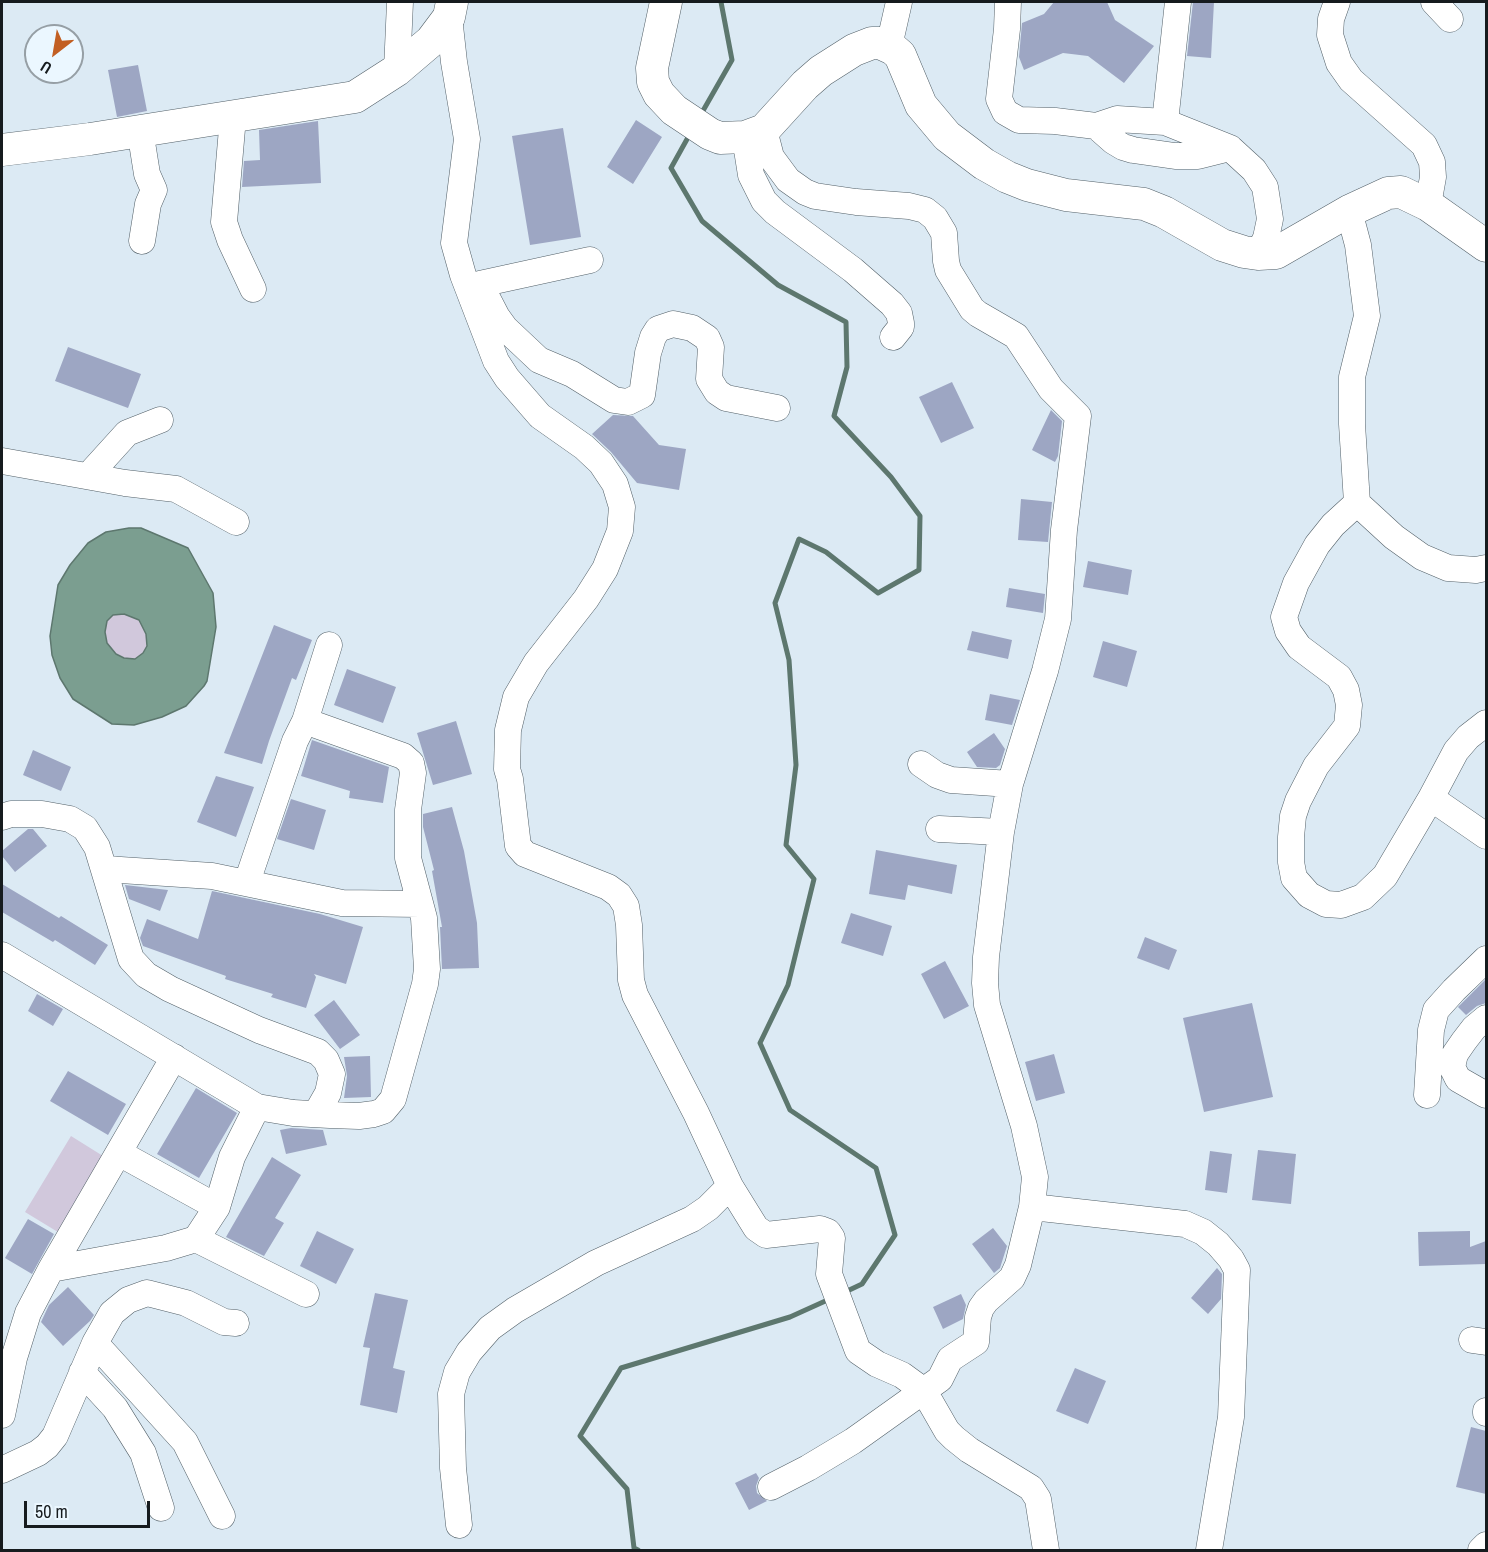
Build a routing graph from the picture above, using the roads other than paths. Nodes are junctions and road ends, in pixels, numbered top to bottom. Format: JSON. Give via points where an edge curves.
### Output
{"nodes":[{"id":1,"x":400,"y":2,"type":"edge"},
{"id":2,"x":666,"y":2,"type":"edge"},
{"id":3,"x":899,"y":2,"type":"edge"},
{"id":4,"x":1008,"y":2,"type":"edge"},
{"id":5,"x":1178,"y":2,"type":"edge"},
{"id":6,"x":1337,"y":2,"type":"edge"},
{"id":7,"x":451,"y":9,"type":"edge"},
{"id":8,"x":889,"y":46,"type":"junction"},
{"id":9,"x":397,"y":70,"type":"junction"},
{"id":10,"x":232,"y":117,"type":"junction"},
{"id":11,"x":1166,"y":122,"type":"junction"},
{"id":12,"x":1096,"y":126,"type":"junction"},
{"id":13,"x":140,"y":130,"type":"junction"},
{"id":14,"x":754,"y":134,"type":"junction"},
{"id":15,"x":467,"y":139,"type":"junction"},
{"id":16,"x":1230,"y":148,"type":"junction"},
{"id":17,"x":2,"y":150,"type":"edge"},
{"id":18,"x":1428,"y":205,"type":"junction"},
{"id":19,"x":1349,"y":211,"type":"junction"},
{"id":20,"x":142,"y":241,"type":"dead end"},
{"id":21,"x":1486,"y":246,"type":"edge"},
{"id":22,"x":1258,"y":254,"type":"junction"},
{"id":23,"x":590,"y":260,"type":"dead end"},
{"id":24,"x":480,"y":284,"type":"junction"},
{"id":25,"x":253,"y":289,"type":"dead end"},
{"id":26,"x":893,"y":337,"type":"dead end"},
{"id":27,"x":777,"y":408,"type":"dead end"},
{"id":28,"x":160,"y":420,"type":"dead end"},
{"id":29,"x":2,"y":461,"type":"edge"},
{"id":30,"x":88,"y":476,"type":"junction"},
{"id":31,"x":1357,"y":503,"type":"junction"},
{"id":32,"x":236,"y":522,"type":"dead end"},
{"id":33,"x":1486,"y":568,"type":"edge"},
{"id":34,"x":329,"y":645,"type":"dead end"},
{"id":35,"x":306,"y":721,"type":"junction"},
{"id":36,"x":1486,"y":723,"type":"edge"},
{"id":37,"x":921,"y":764,"type":"dead end"},
{"id":38,"x":1010,"y":784,"type":"junction"},
{"id":39,"x":1431,"y":798,"type":"junction"},
{"id":40,"x":2,"y":817,"type":"edge"},
{"id":41,"x":939,"y":829,"type":"dead end"},
{"id":42,"x":1001,"y":831,"type":"junction"},
{"id":43,"x":1486,"y":836,"type":"edge"},
{"id":44,"x":105,"y":869,"type":"junction"},
{"id":45,"x":247,"y":882,"type":"junction"},
{"id":46,"x":420,"y":904,"type":"junction"},
{"id":47,"x":2,"y":955,"type":"edge"},
{"id":48,"x":1486,"y":959,"type":"edge"},
{"id":49,"x":1486,"y":1018,"type":"edge"},
{"id":50,"x":174,"y":1057,"type":"junction"},
{"id":51,"x":1427,"y":1095,"type":"dead end"},
{"id":52,"x":1486,"y":1095,"type":"edge"},
{"id":53,"x":257,"y":1107,"type":"junction"},
{"id":54,"x":316,"y":1114,"type":"junction"},
{"id":55,"x":119,"y":1153,"type":"junction"},
{"id":56,"x":730,"y":1186,"type":"junction"},
{"id":57,"x":217,"y":1207,"type":"junction"},
{"id":58,"x":1032,"y":1207,"type":"junction"},
{"id":59,"x":196,"y":1239,"type":"junction"},
{"id":60,"x":51,"y":1269,"type":"junction"},
{"id":61,"x":306,"y":1294,"type":"dead end"},
{"id":62,"x":236,"y":1323,"type":"dead end"},
{"id":63,"x":95,"y":1343,"type":"junction"},
{"id":64,"x":82,"y":1372,"type":"junction"},
{"id":65,"x":924,"y":1391,"type":"junction"},
{"id":66,"x":2,"y":1415,"type":"edge"},
{"id":67,"x":2,"y":1470,"type":"edge"},
{"id":68,"x":771,"y":1486,"type":"dead end"},
{"id":69,"x":161,"y":1508,"type":"dead end"},
{"id":70,"x":222,"y":1516,"type":"dead end"},
{"id":71,"x":459,"y":1525,"type":"dead end"},
{"id":72,"x":1486,"y":1545,"type":"edge"},
{"id":73,"x":1046,"y":1551,"type":"edge"},
{"id":74,"x":1209,"y":1551,"type":"edge"},
{"id":75,"x":1481,"y":1551,"type":"edge"}],
"edges":[{"from":1,"to":9,"type":"street"},
{"from":2,"to":14,"type":"main road","via":[[652,76],[659,94],[674,110],[710,134],[720,138]]},
{"from":3,"to":8,"type":"street"},
{"from":4,"to":12,"type":"street","via":[[999,99],[1005,112],[1018,120]]},
{"from":5,"to":11,"type":"street"},
{"from":6,"to":18,"type":"street","via":[[1330,35],[1339,63],[1351,80],[1424,145],[1432,162],[1433,177]]},
{"from":7,"to":9,"type":"main road","via":[[431,41]]},
{"from":7,"to":15,"type":"street","via":[[454,62]]},
{"from":8,"to":14,"type":"main road","via":[[877,42],[864,46],[821,70]]},
{"from":8,"to":22,"type":"main road","via":[[902,58],[916,97],[932,121],[956,144],[996,171],[1051,192],[1144,204],[1222,245]]},
{"from":9,"to":10,"type":"main road","via":[[355,97]]},
{"from":10,"to":13,"type":"main road"},
{"from":10,"to":25,"type":"street","via":[[224,222]]},
{"from":11,"to":12,"type":"street","via":[[1117,118]]},
{"from":11,"to":16,"type":"street"},
{"from":12,"to":16,"type":"street","via":[[1118,144],[1133,150],[1198,156]]},
{"from":13,"to":17,"type":"main road"},
{"from":13,"to":20,"type":"street","via":[[147,174],[154,190]]},
{"from":14,"to":26,"type":"street","via":[[751,175],[764,201],[892,304],[901,323]]},
{"from":14,"to":38,"type":"street","via":[[788,180],[805,192],[856,202],[909,206],[936,218],[944,233],[947,266],[972,309],[1016,336],[1051,389],[1078,416],[1058,619]]},
{"from":15,"to":24,"type":"street","via":[[472,173],[465,233]]},
{"from":15,"to":56,"type":"street","via":[[454,243],[492,351],[525,401],[601,463],[615,484],[622,507],[620,531],[605,569],[536,663],[516,698],[508,730],[507,770],[518,843],[525,854],[608,887],[624,901],[632,989]]},
{"from":16,"to":22,"type":"street","via":[[1254,170],[1265,187],[1270,219]]},
{"from":18,"to":19,"type":"main road","via":[[1395,192]]},
{"from":18,"to":21,"type":"main road"},
{"from":19,"to":22,"type":"main road","via":[[1280,251]]},
{"from":19,"to":31,"type":"street","via":[[1358,245],[1367,316],[1352,377]]},
{"from":23,"to":24,"type":"street"},
{"from":24,"to":27,"type":"street","via":[[497,318],[530,352],[543,363],[572,374],[614,400],[628,402],[642,395],[652,337],[658,329],[672,324],[692,328],[707,338],[711,347],[709,379],[720,395]]},
{"from":28,"to":30,"type":"street","via":[[127,434]]},
{"from":29,"to":30,"type":"street"},
{"from":30,"to":32,"type":"street","via":[[176,489]]},
{"from":31,"to":33,"type":"street","via":[[1422,557],[1448,568]]},
{"from":31,"to":39,"type":"street","via":[[1317,545],[1296,583],[1284,616],[1299,647],[1339,677],[1349,705],[1347,726],[1316,766],[1293,816],[1294,878],[1315,899],[1330,906],[1363,897],[1385,876]]},
{"from":34,"to":35,"type":"street"},
{"from":35,"to":45,"type":"street","via":[[295,741]]},
{"from":35,"to":46,"type":"street","via":[[404,756],[411,763],[408,858]]},
{"from":36,"to":39,"type":"street","via":[[1456,751]]},
{"from":37,"to":38,"type":"street","via":[[951,780]]},
{"from":38,"to":42,"type":"street"},
{"from":39,"to":43,"type":"street"},
{"from":40,"to":44,"type":"street","via":[[42,814],[78,823],[97,847]]},
{"from":41,"to":42,"type":"street"},
{"from":42,"to":58,"type":"street","via":[[985,995],[1030,1153],[1035,1177]]},
{"from":44,"to":45,"type":"street"},
{"from":44,"to":54,"type":"street","via":[[127,948],[146,975],[258,1030],[318,1052],[326,1060],[331,1081]]},
{"from":45,"to":46,"type":"street","via":[[342,903]]},
{"from":46,"to":54,"type":"street","via":[[424,918],[425,984],[393,1099],[374,1114]]},
{"from":47,"to":50,"type":"street"},
{"from":48,"to":51,"type":"street","via":[[1437,1010],[1431,1030]]},
{"from":49,"to":52,"type":"street","via":[[1464,1041],[1452,1067],[1458,1079]]},
{"from":50,"to":53,"type":"street"},
{"from":50,"to":55,"type":"street"},
{"from":53,"to":54,"type":"street"},
{"from":53,"to":57,"type":"street","via":[[232,1157]]},
{"from":55,"to":57,"type":"street"},
{"from":55,"to":60,"type":"street"},
{"from":56,"to":65,"type":"street","via":[[762,1234],[820,1229],[828,1232],[832,1238],[829,1274],[858,1351]]},
{"from":56,"to":71,"type":"street","via":[[692,1219],[596,1263],[514,1310],[490,1328],[469,1352],[457,1372],[451,1394]]},
{"from":57,"to":59,"type":"street"},
{"from":58,"to":65,"type":"street","via":[[1016,1272],[981,1308],[976,1342],[950,1359],[940,1379]]},
{"from":58,"to":74,"type":"street","via":[[1185,1224],[1218,1244],[1237,1270],[1231,1417]]},
{"from":59,"to":60,"type":"street"},
{"from":59,"to":61,"type":"street"},
{"from":60,"to":66,"type":"street","via":[[28,1313]]},
{"from":62,"to":63,"type":"street","via":[[224,1322],[186,1303],[143,1293],[120,1304]]},
{"from":63,"to":64,"type":"street"},
{"from":63,"to":70,"type":"street","via":[[184,1442]]},
{"from":64,"to":67,"type":"street","via":[[64,1418],[47,1446]]},
{"from":64,"to":69,"type":"street","via":[[115,1408],[143,1453]]},
{"from":65,"to":68,"type":"street","via":[[853,1441]]},
{"from":65,"to":73,"type":"street","via":[[954,1438],[1034,1491]]},
{"from":72,"to":75,"type":"street"}]}
